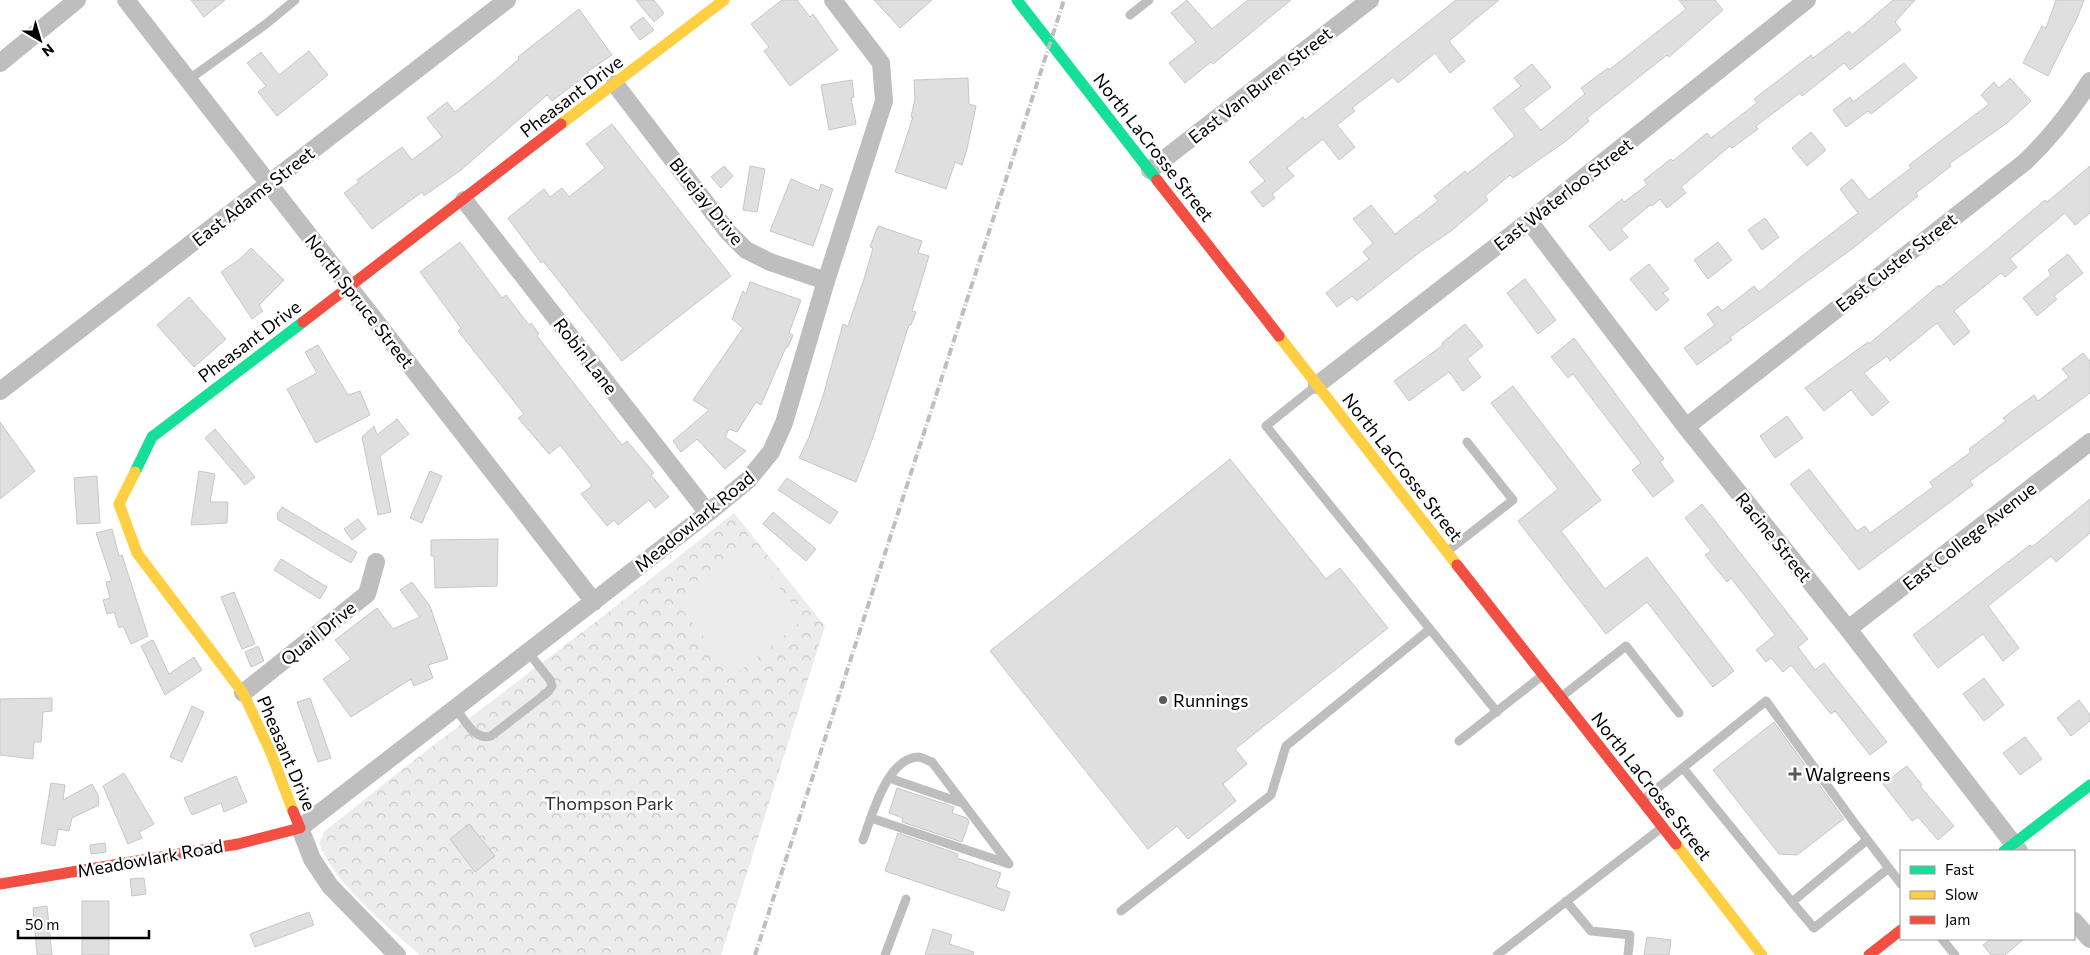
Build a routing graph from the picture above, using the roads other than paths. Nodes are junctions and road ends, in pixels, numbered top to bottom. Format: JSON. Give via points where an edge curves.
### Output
{"nodes":[{"id":1,"x":77,"y":0,"type":"edge"},
{"id":2,"x":126,"y":0,"type":"edge"},
{"id":3,"x":294,"y":0,"type":"edge"},
{"id":4,"x":507,"y":0,"type":"edge"},
{"id":5,"x":724,"y":0,"type":"edge"},
{"id":6,"x":833,"y":0,"type":"edge"},
{"id":7,"x":1017,"y":0,"type":"edge"},
{"id":8,"x":1149,"y":0,"type":"edge"},
{"id":9,"x":1370,"y":0,"type":"edge"},
{"id":10,"x":1807,"y":0,"type":"edge"},
{"id":11,"x":1130,"y":15,"type":"dead end"},
{"id":12,"x":0,"y":63,"type":"edge"},
{"id":13,"x":188,"y":80,"type":"junction"},
{"id":14,"x":2090,"y":81,"type":"edge"},
{"id":15,"x":615,"y":84,"type":"junction"},
{"id":16,"x":1150,"y":170,"type":"junction"},
{"id":17,"x":269,"y":184,"type":"junction"},
{"id":18,"x":464,"y":200,"type":"junction"},
{"id":19,"x":1529,"y":221,"type":"junction"},
{"id":20,"x":826,"y":281,"type":"junction"},
{"id":21,"x":350,"y":286,"type":"junction"},
{"id":22,"x":1317,"y":385,"type":"junction"},
{"id":23,"x":0,"y":391,"type":"edge"},
{"id":24,"x":1686,"y":427,"type":"junction"},
{"id":25,"x":1467,"y":442,"type":"dead end"},
{"id":26,"x":2090,"y":442,"type":"edge"},
{"id":27,"x":708,"y":513,"type":"junction"},
{"id":28,"x":1447,"y":552,"type":"junction"},
{"id":29,"x":376,"y":562,"type":"dead end"},
{"id":30,"x":594,"y":602,"type":"junction"},
{"id":31,"x":1430,"y":629,"type":"junction"},
{"id":32,"x":1848,"y":630,"type":"junction"},
{"id":33,"x":528,"y":652,"type":"junction"},
{"id":34,"x":1543,"y":675,"type":"junction"},
{"id":35,"x":243,"y":693,"type":"junction"},
{"id":36,"x":1560,"y":697,"type":"junction"},
{"id":37,"x":455,"y":707,"type":"junction"},
{"id":38,"x":1497,"y":712,"type":"junction"},
{"id":39,"x":1679,"y":713,"type":"dead end"},
{"id":40,"x":1459,"y":741,"type":"dead end"},
{"id":41,"x":1683,"y":768,"type":"junction"},
{"id":42,"x":889,"y":778,"type":"junction"},
{"id":43,"x":2090,"y":785,"type":"edge"},
{"id":44,"x":1642,"y":801,"type":"junction"},
{"id":45,"x":962,"y":803,"type":"junction"},
{"id":46,"x":871,"y":818,"type":"junction"},
{"id":47,"x":300,"y":828,"type":"junction"},
{"id":48,"x":1663,"y":828,"type":"junction"},
{"id":49,"x":863,"y":840,"type":"dead end"},
{"id":50,"x":1868,"y":840,"type":"junction"},
{"id":51,"x":2012,"y":849,"type":"edge"},
{"id":52,"x":1889,"y":868,"type":"junction"},
{"id":53,"x":1900,"y":883,"type":"edge"},
{"id":54,"x":0,"y":884,"type":"edge"},
{"id":55,"x":906,"y":899,"type":"dead end"},
{"id":56,"x":1566,"y":901,"type":"junction"},
{"id":57,"x":1792,"y":902,"type":"junction"},
{"id":58,"x":1121,"y":910,"type":"dead end"},
{"id":59,"x":2075,"y":922,"type":"edge"},
{"id":60,"x":1900,"y":931,"type":"edge"},
{"id":61,"x":2090,"y":939,"type":"edge"},
{"id":62,"x":1943,"y":940,"type":"edge"},
{"id":63,"x":396,"y":955,"type":"edge"},
{"id":64,"x":885,"y":955,"type":"edge"},
{"id":65,"x":1497,"y":955,"type":"edge"},
{"id":66,"x":1628,"y":955,"type":"edge"},
{"id":67,"x":1762,"y":955,"type":"edge"},
{"id":68,"x":1869,"y":955,"type":"edge"},
{"id":69,"x":1955,"y":955,"type":"edge"}],
"edges":[{"from":1,"to":12,"type":"street"},
{"from":2,"to":13,"type":"street","name":"North Spruce Street"},
{"from":3,"to":13,"type":"lane"},
{"from":4,"to":17,"type":"street","name":"East Adams Street"},
{"from":5,"to":15,"type":"street","name":"Pheasant Drive"},
{"from":6,"to":20,"type":"street","name":"Meadowlark Road","via":[[881,63],[884,101]]},
{"from":7,"to":16,"type":"street","name":"North LaCrosse Street"},
{"from":8,"to":11,"type":"lane"},
{"from":9,"to":16,"type":"street","name":"East Van Buren Street"},
{"from":10,"to":19,"type":"street","name":"East Waterloo Street"},
{"from":13,"to":17,"type":"street","name":"North Spruce Street"},
{"from":14,"to":24,"type":"street","name":"East Custer Street","via":[[2070,113],[2025,162]]},
{"from":15,"to":18,"type":"street","name":"Pheasant Drive"},
{"from":15,"to":20,"type":"street","name":"Bluejay Drive","via":[[728,232],[746,250],[770,262]]},
{"from":16,"to":22,"type":"street","name":"North LaCrosse Street"},
{"from":17,"to":21,"type":"street","name":"North Spruce Street"},
{"from":17,"to":23,"type":"street","name":"East Adams Street"},
{"from":18,"to":21,"type":"street","name":"Pheasant Drive"},
{"from":18,"to":27,"type":"street","name":"Robin Lane"},
{"from":19,"to":22,"type":"street","name":"East Waterloo Street"},
{"from":19,"to":24,"type":"street","name":"Racine Street"},
{"from":20,"to":27,"type":"street","name":"Meadowlark Road","via":[[784,423],[771,452],[748,480]]},
{"from":21,"to":30,"type":"street","name":"North Spruce Street"},
{"from":21,"to":35,"type":"street","name":"Pheasant Drive","via":[[152,436],[119,504],[137,553]]},
{"from":22,"to":28,"type":"street","name":"North LaCrosse Street"},
{"from":22,"to":31,"type":"lane","via":[[1266,426]]},
{"from":24,"to":32,"type":"street","name":"Racine Street"},
{"from":25,"to":28,"type":"lane","via":[[1513,500]]},
{"from":26,"to":32,"type":"street","name":"East College Avenue"},
{"from":27,"to":30,"type":"street","name":"Meadowlark Road"},
{"from":28,"to":34,"type":"street","name":"North LaCrosse Street"},
{"from":29,"to":35,"type":"street","name":"Quail Drive","via":[[367,594]]},
{"from":30,"to":33,"type":"street","name":"Meadowlark Road"},
{"from":31,"to":38,"type":"lane"},
{"from":31,"to":58,"type":"lane","via":[[1286,746],[1271,794]]},
{"from":32,"to":51,"type":"street","name":"Racine Street"},
{"from":33,"to":37,"type":"street","name":"Meadowlark Road"},
{"from":33,"to":37,"type":"lane","via":[[552,686],[491,736],[477,735]]},
{"from":34,"to":36,"type":"street","name":"North LaCrosse Street"},
{"from":34,"to":38,"type":"lane"},
{"from":35,"to":47,"type":"street","name":"Pheasant Drive","via":[[272,753]]},
{"from":36,"to":39,"type":"lane","via":[[1626,646]]},
{"from":36,"to":44,"type":"street","name":"North LaCrosse Street"},
{"from":37,"to":47,"type":"street","name":"Meadowlark Road"},
{"from":38,"to":40,"type":"lane"},
{"from":41,"to":44,"type":"lane"},
{"from":41,"to":50,"type":"lane","via":[[1766,701]]},
{"from":41,"to":57,"type":"lane"},
{"from":42,"to":45,"type":"lane"},
{"from":42,"to":45,"type":"lane","via":[[901,763],[918,757],[932,762]]},
{"from":42,"to":46,"type":"lane"},
{"from":43,"to":51,"type":"street"},
{"from":44,"to":48,"type":"street","name":"North LaCrosse Street"},
{"from":45,"to":46,"type":"lane","via":[[1010,864]]},
{"from":46,"to":49,"type":"lane"},
{"from":47,"to":54,"type":"street","name":"Meadowlark Road","via":[[238,844]]},
{"from":47,"to":63,"type":"street","via":[[312,859],[330,886]]},
{"from":48,"to":56,"type":"lane"},
{"from":48,"to":67,"type":"street","name":"North LaCrosse Street"},
{"from":50,"to":52,"type":"lane"},
{"from":50,"to":57,"type":"lane"},
{"from":52,"to":53,"type":"lane"},
{"from":52,"to":57,"type":"lane","via":[[1814,928]]},
{"from":55,"to":64,"type":"lane"},
{"from":56,"to":65,"type":"lane"},
{"from":56,"to":66,"type":"lane","via":[[1591,931],[1630,935]]},
{"from":59,"to":61,"type":"street"},
{"from":60,"to":68,"type":"street"},
{"from":62,"to":69,"type":"lane"}]}
